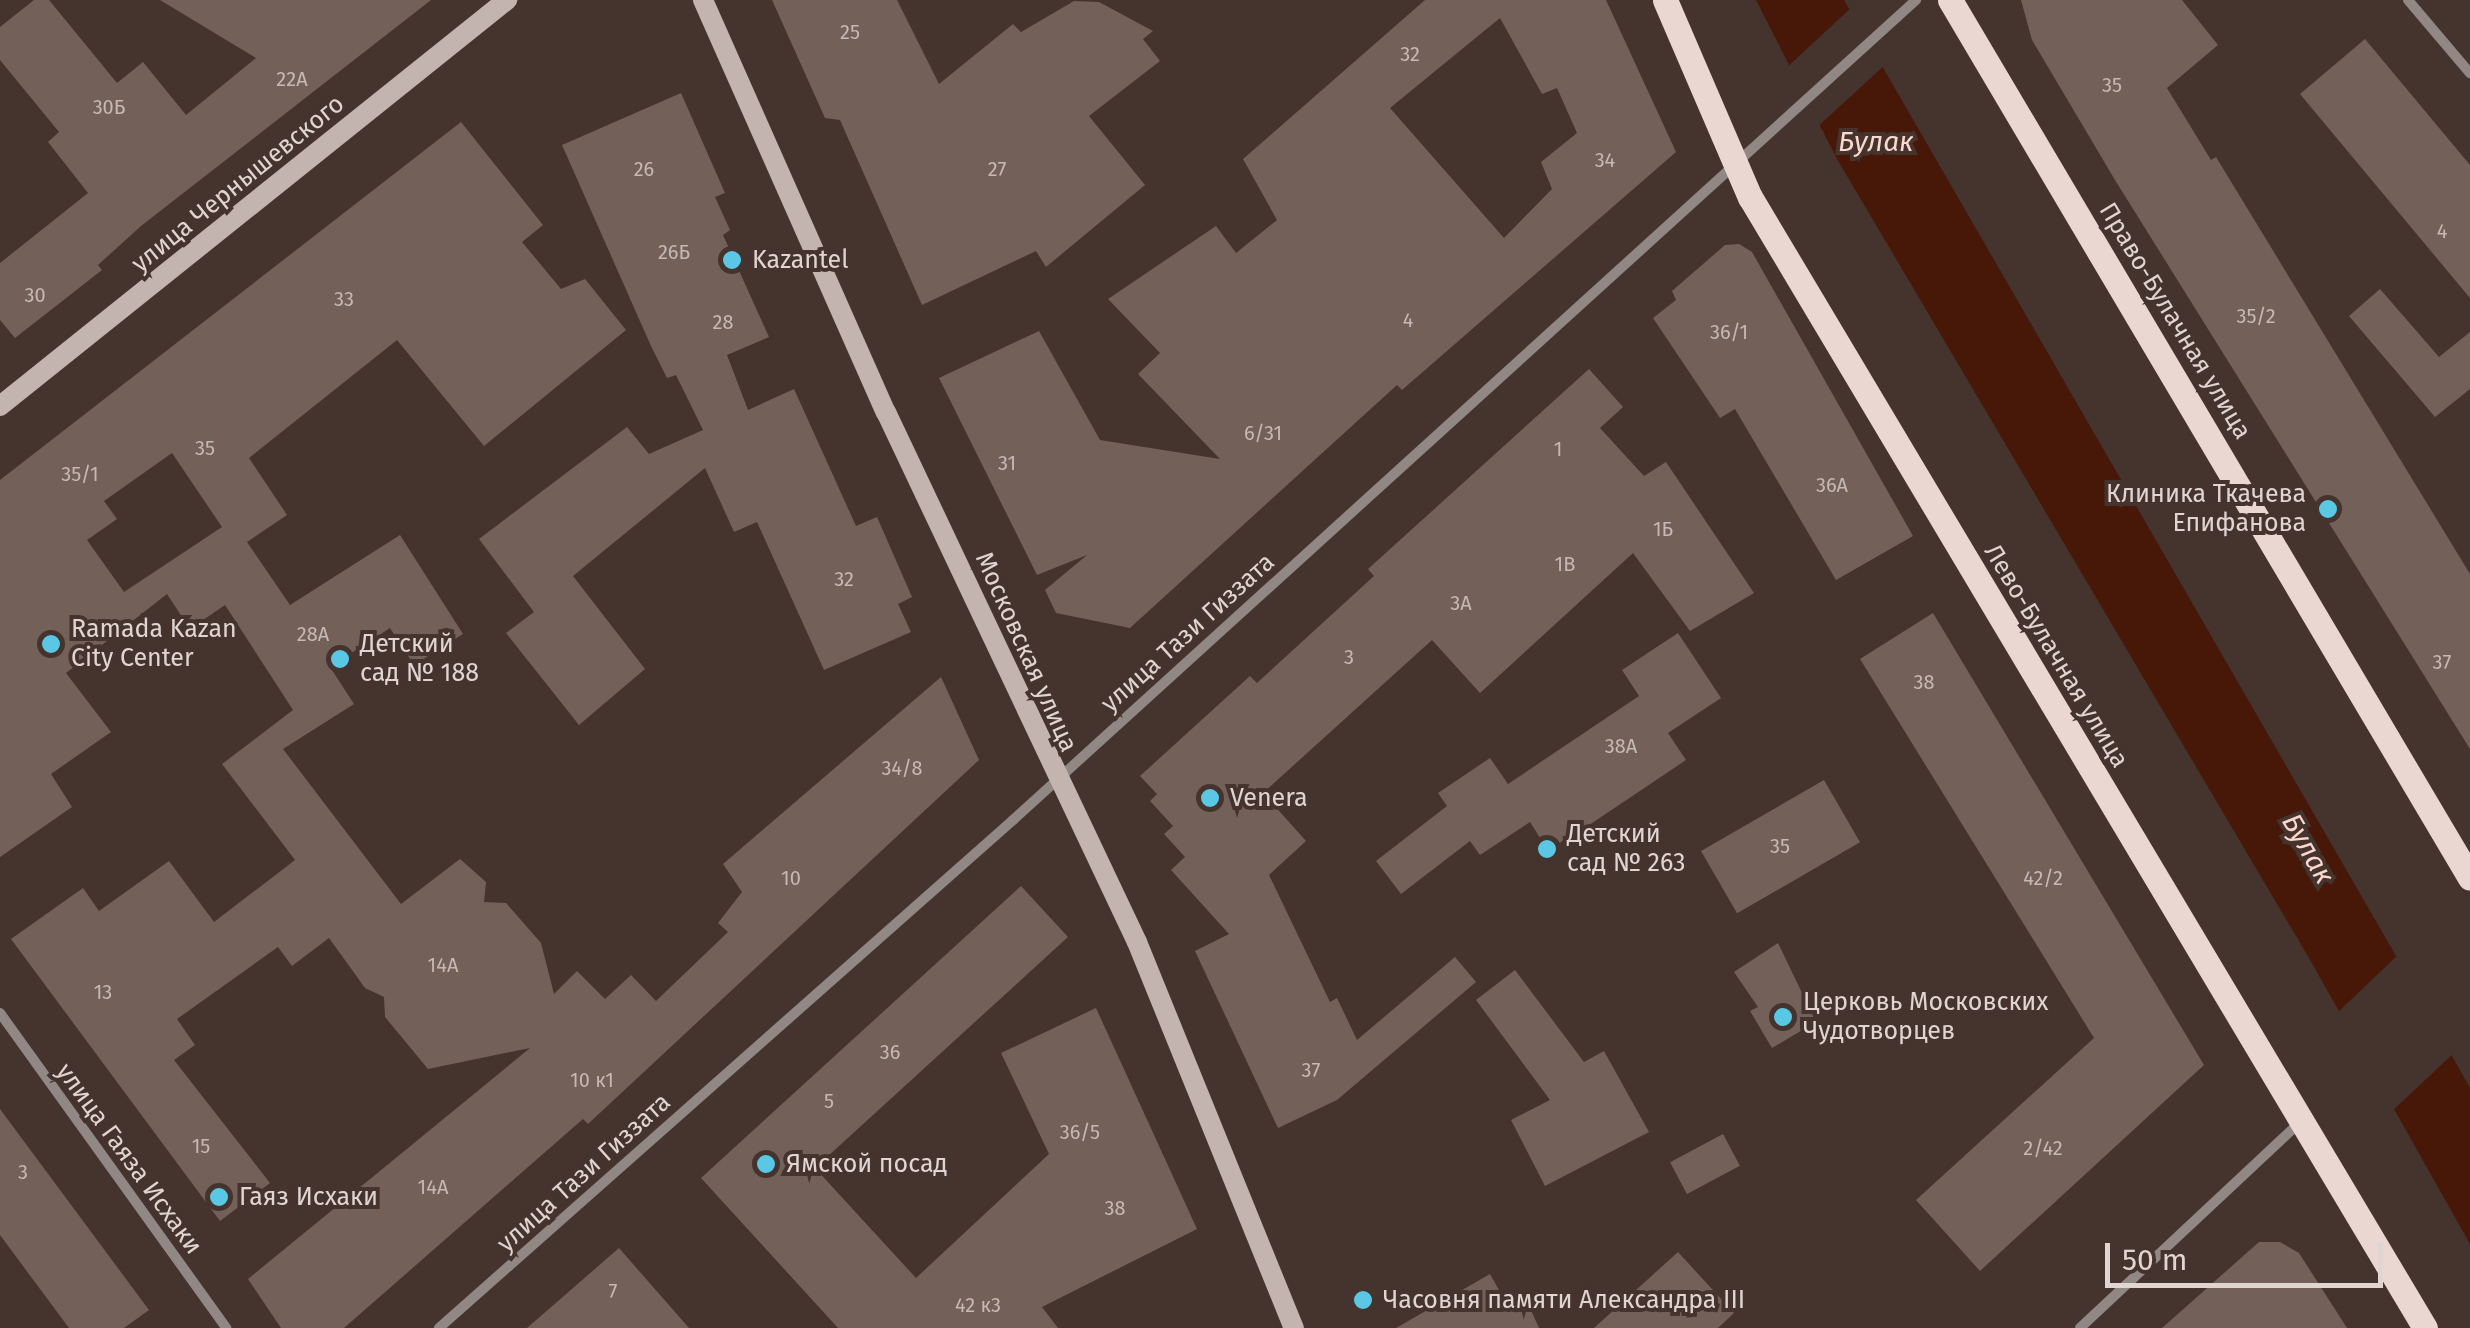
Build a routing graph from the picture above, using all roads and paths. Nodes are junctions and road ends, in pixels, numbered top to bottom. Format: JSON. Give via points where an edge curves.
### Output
{"nodes":[{"id":1,"x":507,"y":0,"type":"edge"},
{"id":2,"x":703,"y":0,"type":"edge"},
{"id":3,"x":1665,"y":0,"type":"edge"},
{"id":4,"x":1950,"y":0,"type":"edge"},
{"id":5,"x":2408,"y":0,"type":"edge"},
{"id":6,"x":1912,"y":4,"type":"edge"},
{"id":7,"x":2470,"y":73,"type":"edge"},
{"id":8,"x":1735,"y":163,"type":"junction"},
{"id":9,"x":0,"y":406,"type":"edge"},
{"id":10,"x":1056,"y":779,"type":"junction"},
{"id":11,"x":2470,"y":878,"type":"edge"},
{"id":12,"x":0,"y":1013,"type":"edge"},
{"id":13,"x":2300,"y":1122,"type":"junction"},
{"id":14,"x":226,"y":1328,"type":"edge"},
{"id":15,"x":439,"y":1328,"type":"edge"},
{"id":16,"x":1294,"y":1328,"type":"edge"},
{"id":17,"x":2080,"y":1328,"type":"edge"},
{"id":18,"x":2424,"y":1328,"type":"edge"}],
"edges":[{"from":1,"to":9,"type":"street","name":"улица Чернышевского"},
{"from":2,"to":10,"type":"street","name":"Московская улица"},
{"from":3,"to":8,"type":"main road","name":"Лево-Булачная улица"},
{"from":4,"to":11,"type":"main road","name":"Право-Булачная улица"},
{"from":5,"to":7,"type":"street"},
{"from":6,"to":8,"type":"street","name":"улица Тази Гиззата"},
{"from":8,"to":10,"type":"street","name":"улица Тази Гиззата"},
{"from":8,"to":13,"type":"main road","name":"Лево-Булачная улица"},
{"from":10,"to":15,"type":"street","name":"улица Тази Гиззата"},
{"from":10,"to":16,"type":"street","name":"Московская улица","via":[[1137,942]]},
{"from":12,"to":14,"type":"street","name":"улица Гаяза Исхаки"},
{"from":13,"to":17,"type":"street"},
{"from":13,"to":18,"type":"main road","name":"Лево-Булачная улица"}]}
